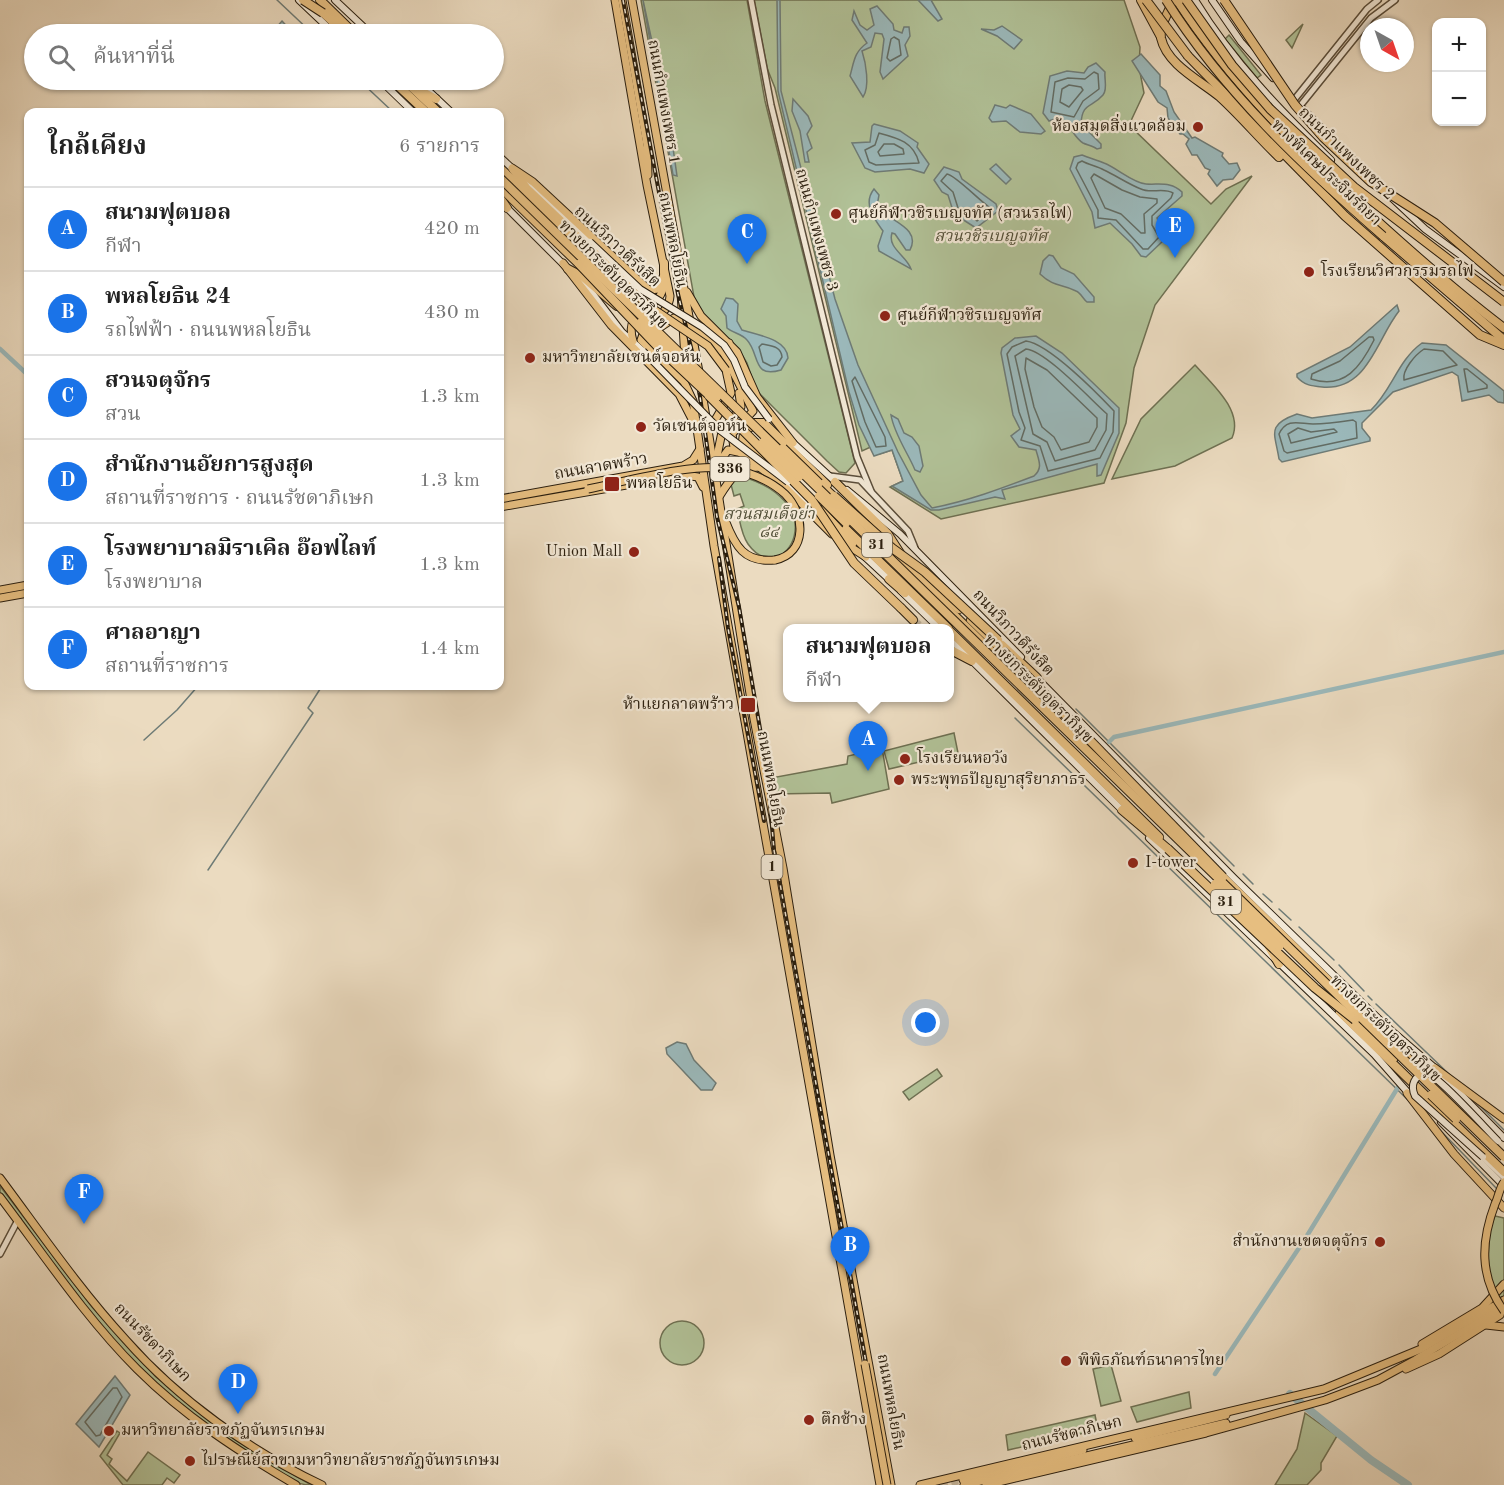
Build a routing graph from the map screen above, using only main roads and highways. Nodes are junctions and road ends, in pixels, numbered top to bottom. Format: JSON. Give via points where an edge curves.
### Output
{"nodes":[{"id":1,"x":301,"y":0,"type":"edge"},
{"id":2,"x":309,"y":0,"type":"edge"},
{"id":3,"x":335,"y":0,"type":"edge"},
{"id":4,"x":615,"y":0,"type":"edge"},
{"id":5,"x":622,"y":0,"type":"edge"},
{"id":6,"x":632,"y":0,"type":"edge"},
{"id":7,"x":1141,"y":0,"type":"edge"},
{"id":8,"x":1146,"y":0,"type":"edge"},
{"id":9,"x":1167,"y":0,"type":"edge"},
{"id":10,"x":1175,"y":0,"type":"edge"},
{"id":11,"x":1186,"y":0,"type":"edge"},
{"id":12,"x":1195,"y":0,"type":"edge"},
{"id":13,"x":1212,"y":0,"type":"edge"},
{"id":14,"x":1224,"y":0,"type":"edge"},
{"id":15,"x":323,"y":3,"type":"edge"},
{"id":16,"x":325,"y":24,"type":"edge"},
{"id":17,"x":334,"y":24,"type":"edge"},
{"id":18,"x":338,"y":24,"type":"edge"},
{"id":19,"x":346,"y":24,"type":"edge"},
{"id":20,"x":360,"y":24,"type":"edge"},
{"id":21,"x":1227,"y":24,"type":"junction"},
{"id":22,"x":1219,"y":36,"type":"junction"},
{"id":23,"x":1161,"y":38,"type":"junction"},
{"id":24,"x":390,"y":90,"type":"edge"},
{"id":25,"x":401,"y":90,"type":"edge"},
{"id":26,"x":410,"y":90,"type":"edge"},
{"id":27,"x":418,"y":90,"type":"edge"},
{"id":28,"x":423,"y":90,"type":"edge"},
{"id":29,"x":436,"y":99,"type":"joint"},
{"id":30,"x":409,"y":108,"type":"edge"},
{"id":31,"x":420,"y":108,"type":"edge"},
{"id":32,"x":429,"y":108,"type":"edge"},
{"id":33,"x":434,"y":108,"type":"edge"},
{"id":34,"x":446,"y":108,"type":"edge"},
{"id":35,"x":1322,"y":128,"type":"junction"},
{"id":36,"x":1310,"y":140,"type":"junction"},
{"id":37,"x":504,"y":161,"type":"edge"},
{"id":38,"x":512,"y":168,"type":"junction"},
{"id":39,"x":504,"y":172,"type":"edge"},
{"id":40,"x":504,"y":177,"type":"edge"},
{"id":41,"x":504,"y":182,"type":"edge"},
{"id":42,"x":647,"y":185,"type":"junction"},
{"id":43,"x":504,"y":190,"type":"edge"},
{"id":44,"x":504,"y":190,"type":"edge"},
{"id":45,"x":1323,"y":194,"type":"junction"},
{"id":46,"x":504,"y":204,"type":"edge"},
{"id":47,"x":507,"y":208,"type":"joint"},
{"id":48,"x":664,"y":263,"type":"junction"},
{"id":49,"x":566,"y":266,"type":"junction"},
{"id":50,"x":664,"y":273,"type":"junction"},
{"id":51,"x":635,"y":280,"type":"junction"},
{"id":52,"x":682,"y":281,"type":"junction"},
{"id":53,"x":1504,"y":282,"type":"edge"},
{"id":54,"x":1504,"y":287,"type":"edge"},
{"id":55,"x":1504,"y":301,"type":"edge"},
{"id":56,"x":631,"y":302,"type":"junction"},
{"id":57,"x":669,"y":304,"type":"junction"},
{"id":58,"x":683,"y":316,"type":"junction"},
{"id":59,"x":707,"y":323,"type":"junction"},
{"id":60,"x":690,"y":324,"type":"junction"},
{"id":61,"x":659,"y":328,"type":"junction"},
{"id":62,"x":1504,"y":328,"type":"edge"},
{"id":63,"x":1504,"y":340,"type":"edge"},
{"id":64,"x":633,"y":341,"type":"junction"},
{"id":65,"x":729,"y":343,"type":"junction"},
{"id":66,"x":1504,"y":345,"type":"edge"},
{"id":67,"x":684,"y":348,"type":"junction"},
{"id":68,"x":657,"y":355,"type":"junction"},
{"id":69,"x":666,"y":364,"type":"junction"},
{"id":70,"x":700,"y":383,"type":"junction"},
{"id":71,"x":680,"y":387,"type":"junction"},
{"id":72,"x":744,"y":401,"type":"junction"},
{"id":73,"x":749,"y":418,"type":"junction"},
{"id":74,"x":766,"y":421,"type":"junction"},
{"id":75,"x":697,"y":432,"type":"junction"},
{"id":76,"x":710,"y":434,"type":"junction"},
{"id":77,"x":793,"y":443,"type":"junction"},
{"id":78,"x":700,"y":449,"type":"junction"},
{"id":79,"x":738,"y":452,"type":"junction"},
{"id":80,"x":784,"y":453,"type":"junction"},
{"id":81,"x":715,"y":465,"type":"junction"},
{"id":82,"x":818,"y":466,"type":"junction"},
{"id":83,"x":677,"y":467,"type":"junction"},
{"id":84,"x":760,"y":467,"type":"junction"},
{"id":85,"x":678,"y":476,"type":"junction"},
{"id":86,"x":717,"y":477,"type":"junction"},
{"id":87,"x":834,"y":486,"type":"junction"},
{"id":88,"x":719,"y":497,"type":"junction"},
{"id":89,"x":504,"y":498,"type":"edge"},
{"id":90,"x":707,"y":498,"type":"junction"},
{"id":91,"x":535,"y":500,"type":"junction"},
{"id":92,"x":504,"y":506,"type":"edge"},
{"id":93,"x":720,"y":511,"type":"junction"},
{"id":94,"x":815,"y":516,"type":"junction"},
{"id":95,"x":836,"y":531,"type":"junction"},
{"id":96,"x":852,"y":544,"type":"junction"},
{"id":97,"x":866,"y":557,"type":"junction"},
{"id":98,"x":910,"y":571,"type":"junction"},
{"id":99,"x":889,"y":579,"type":"junction"},
{"id":100,"x":24,"y":586,"type":"edge"},
{"id":101,"x":0,"y":590,"type":"edge"},
{"id":102,"x":24,"y":594,"type":"edge"},
{"id":103,"x":0,"y":598,"type":"edge"},
{"id":104,"x":913,"y":620,"type":"tunnel mouth"},
{"id":105,"x":935,"y":624,"type":"edge"},
{"id":106,"x":941,"y":624,"type":"edge"},
{"id":107,"x":942,"y":624,"type":"edge"},
{"id":108,"x":950,"y":624,"type":"edge"},
{"id":109,"x":954,"y":628,"type":"edge"},
{"id":110,"x":954,"y":636,"type":"edge"},
{"id":111,"x":954,"y":638,"type":"edge"},
{"id":112,"x":954,"y":652,"type":"edge"},
{"id":113,"x":972,"y":661,"type":"junction"},
{"id":114,"x":1037,"y":678,"type":"junction"},
{"id":115,"x":1090,"y":734,"type":"junction"},
{"id":116,"x":1078,"y":735,"type":"junction"},
{"id":117,"x":1122,"y":810,"type":"junction"},
{"id":118,"x":1186,"y":831,"type":"junction"},
{"id":119,"x":1193,"y":848,"type":"junction"},
{"id":120,"x":786,"y":888,"type":"junction"},
{"id":121,"x":776,"y":890,"type":"junction"},
{"id":122,"x":1254,"y":914,"type":"junction"},
{"id":123,"x":792,"y":923,"type":"junction"},
{"id":124,"x":783,"y":925,"type":"junction"},
{"id":125,"x":1266,"y":941,"type":"junction"},
{"id":126,"x":1279,"y":964,"type":"junction"},
{"id":127,"x":1326,"y":977,"type":"junction"},
{"id":128,"x":1344,"y":985,"type":"junction"},
{"id":129,"x":1355,"y":1020,"type":"junction"},
{"id":130,"x":1435,"y":1068,"type":"junction"},
{"id":131,"x":1407,"y":1093,"type":"junction"},
{"id":132,"x":1504,"y":1119,"type":"edge"},
{"id":133,"x":1501,"y":1139,"type":"edge"},
{"id":134,"x":1504,"y":1147,"type":"edge"},
{"id":135,"x":1504,"y":1152,"type":"edge"},
{"id":136,"x":1504,"y":1157,"type":"edge"},
{"id":137,"x":1504,"y":1165,"type":"edge"},
{"id":138,"x":1504,"y":1172,"type":"edge"},
{"id":139,"x":1504,"y":1177,"type":"edge"},
{"id":140,"x":0,"y":1178,"type":"edge"},
{"id":141,"x":832,"y":1186,"type":"junction"},
{"id":142,"x":1504,"y":1186,"type":"edge"},
{"id":143,"x":0,"y":1197,"type":"edge"},
{"id":144,"x":1501,"y":1205,"type":"edge"},
{"id":145,"x":1504,"y":1284,"type":"edge"},
{"id":146,"x":1504,"y":1300,"type":"edge"},
{"id":147,"x":1504,"y":1311,"type":"edge"},
{"id":148,"x":862,"y":1324,"type":"junction"},
{"id":149,"x":1486,"y":1325,"type":"junction"},
{"id":150,"x":1503,"y":1326,"type":"edge"},
{"id":151,"x":854,"y":1336,"type":"junction"},
{"id":152,"x":1434,"y":1347,"type":"junction"},
{"id":153,"x":1397,"y":1360,"type":"junction"},
{"id":154,"x":864,"y":1364,"type":"junction"},
{"id":155,"x":1392,"y":1372,"type":"junction"},
{"id":156,"x":1232,"y":1412,"type":"junction"},
{"id":157,"x":1240,"y":1422,"type":"junction"},
{"id":158,"x":888,"y":1467,"type":"junction"},
{"id":159,"x":877,"y":1469,"type":"junction"},
{"id":160,"x":953,"y":1477,"type":"junction"},
{"id":161,"x":964,"y":1482,"type":"edge"},
{"id":162,"x":296,"y":1485,"type":"edge"},
{"id":163,"x":322,"y":1485,"type":"edge"},
{"id":164,"x":885,"y":1485,"type":"edge"},
{"id":165,"x":920,"y":1485,"type":"edge"},
{"id":166,"x":949,"y":1485,"type":"edge"},
{"id":167,"x":986,"y":1485,"type":"edge"}],
"edges":[{"from":1,"to":15,"type":"highway","bridge":true},
{"from":1,"to":16,"type":"main road"},
{"from":2,"to":15,"type":"highway","bridge":true},
{"from":2,"to":17,"type":"highway"},
{"from":3,"to":20,"type":"main road"},
{"from":4,"to":42,"type":"main road","name":"ถนนพหลโยธิน"},
{"from":5,"to":42,"type":"main road","name":"ถนนพหลโยธิน","via":[[647,145]]},
{"from":6,"to":52,"type":"main road","name":"ถนนกำแพงเพชร 1"},
{"from":7,"to":23,"type":"highway"},
{"from":8,"to":45,"type":"highway","name":"ทางพิเศษประจิมรัถยา","bridge":true,"via":[[1188,57]]},
{"from":9,"to":63,"type":"highway","bridge":true,"via":[[1229,85],[1307,168]]},
{"from":10,"to":23,"type":"highway","via":[[1164,18]]},
{"from":10,"to":62,"type":"highway","via":[[1243,87],[1314,163]]},
{"from":11,"to":55,"type":"highway","name":"ทางพิเศษประจิมรัถยา","bridge":true,"via":[[1232,65],[1270,109],[1354,187]]},
{"from":12,"to":22,"type":"main road","name":"ถนนกำแพงเพชร 2"},
{"from":13,"to":21,"type":"main road","name":"ถนนกำแพงเพชร 2"},
{"from":14,"to":53,"type":"highway","bridge":true,"via":[[1295,105],[1330,144],[1371,182],[1435,223]]},
{"from":15,"to":18,"type":"highway"},
{"from":15,"to":19,"type":"highway"},
{"from":21,"to":22,"type":"main road","via":[[1226,33]]},
{"from":21,"to":35,"type":"main road","name":"ถนนกำแพงเพชร 2"},
{"from":22,"to":36,"type":"main road","name":"ถนนกำแพงเพชร 2","via":[[1257,85]]},
{"from":23,"to":45,"type":"highway","via":[[1180,66],[1221,98],[1280,158]]},
{"from":24,"to":30,"type":"main road"},
{"from":25,"to":31,"type":"highway"},
{"from":26,"to":32,"type":"highway"},
{"from":27,"to":33,"type":"highway"},
{"from":28,"to":29,"type":"highway"},
{"from":29,"to":34,"type":"main road"},
{"from":35,"to":36,"type":"main road","via":[[1327,136],[1324,142],[1319,145]]},
{"from":35,"to":54,"type":"main road","name":"ถนนกำแพงเพชร 2","via":[[1425,229]]},
{"from":36,"to":55,"type":"main road","name":"ถนนกำแพงเพชร 2","via":[[1413,234]]},
{"from":37,"to":38,"type":"main road","name":"ถนนวิภาวดีรังสิต","number":"31"},
{"from":38,"to":51,"type":"main road","via":[[533,182]]},
{"from":38,"to":74,"type":"main road","name":"ถนนวิภาวดีรังสิต","number":"31","bridge":true,"via":[[640,290],[702,327],[724,345]]},
{"from":38,"to":76,"type":"main road","bridge":true,"via":[[527,188],[646,304],[708,346],[726,370],[731,393]]},
{"from":39,"to":56,"type":"highway","via":[[627,291]]},
{"from":40,"to":98,"type":"highway","name":"ถนนวิภาวดีรังสิต","number":"31","bridge":true},
{"from":41,"to":80,"type":"highway","name":"ทางยกระดับอุตราภิมุข","number":"31","bridge":true},
{"from":42,"to":48,"type":"main road","name":"ถนนพหลโยธิน"},
{"from":43,"to":107,"type":"highway","number":"31","bridge":true,"via":[[660,349]]},
{"from":44,"to":70,"type":"highway","name":"ทางยกระดับอุตราภิมุข","number":"31","bridge":true},
{"from":45,"to":66,"type":"highway","name":"ทางพิเศษประจิมรัถยา","via":[[1480,335]]},
{"from":46,"to":47,"type":"highway"},
{"from":47,"to":49,"type":"main road","number":"31"},
{"from":48,"to":50,"type":"highway"},
{"from":48,"to":57,"type":"main road","name":"ถนนพหลโยธิน"},
{"from":49,"to":56,"type":"highway","via":[[617,306]]},
{"from":49,"to":64,"type":"main road","number":"31","via":[[592,290]]},
{"from":49,"to":71,"type":"main road","via":[[610,325],[668,383]]},
{"from":50,"to":51,"type":"main road","via":[[662,285],[654,291]]},
{"from":50,"to":64,"type":"main road","via":[[660,298],[632,323]]},
{"from":51,"to":56,"type":"main road","via":[[639,291]]},
{"from":52,"to":58,"type":"main road","name":"ถนนกำแพงเพชร 1"},
{"from":52,"to":59,"type":"main road"},
{"from":57,"to":61,"type":"main road"},
{"from":57,"to":68,"type":"main road","name":"ถนนพหลโยธิน","via":[[642,337],[643,344]]},
{"from":58,"to":59,"type":"main road"},
{"from":58,"to":60,"type":"main road"},
{"from":58,"to":61,"type":"main road"},
{"from":58,"to":67,"type":"main road","name":"ถนนกำแพงเพชร 1"},
{"from":59,"to":65,"type":"main road"},
{"from":60,"to":72,"type":"main road","via":[[722,354]]},
{"from":60,"to":76,"type":"main road","name":"ถนนพหลโยธิน","number":"1"},
{"from":61,"to":68,"type":"main road","via":[[651,341]]},
{"from":64,"to":95,"type":"main road","number":"31","bridge":true,"via":[[721,431],[788,482]]},
{"from":65,"to":72,"type":"main road","via":[[722,342],[720,346]]},
{"from":65,"to":77,"type":"main road","via":[[741,359],[758,397]]},
{"from":67,"to":69,"type":"main road","via":[[679,363]]},
{"from":67,"to":71,"type":"main road","name":"ถนนกำแพงเพชร 1","via":[[686,365]]},
{"from":68,"to":69,"type":"main road","name":"ถนนพหลโยธิน","number":"1"},
{"from":69,"to":71,"type":"main road","name":"ถนนพหลโยธิน","number":"1","via":[[677,375]]},
{"from":70,"to":104,"type":"highway","bridge":true,"via":[[811,499],[854,562]]},
{"from":70,"to":108,"type":"highway","name":"ทางยกระดับอุตราภิมุข","number":"31","bridge":true},
{"from":71,"to":75,"type":"main road"},
{"from":71,"to":75,"type":"main road","name":"ถนนพหลโยธิน","number":"1","via":[[693,401]]},
{"from":72,"to":73,"type":"main road","via":[[753,411]]},
{"from":72,"to":81,"type":"main road","via":[[722,432]]},
{"from":73,"to":74,"type":"main road"},
{"from":73,"to":79,"type":"main road","via":[[732,434],[732,444]]},
{"from":74,"to":77,"type":"main road","name":"ถนนวิภาวดีรังสิต","number":"31"},
{"from":74,"to":87,"type":"highway"},
{"from":74,"to":96,"type":"highway","via":[[750,426],[743,441],[772,462]]},
{"from":75,"to":78,"type":"main road","name":"ถนนพหลโยธิน","number":"1"},
{"from":76,"to":81,"type":"main road","name":"ถนนพหลโยธิน","number":"1"},
{"from":77,"to":82,"type":"main road","name":"ถนนวิภาวดีรังสิต","number":"31"},
{"from":78,"to":83,"type":"main road","name":"ถนนลาดพร้าว","via":[[693,460]]},
{"from":78,"to":90,"type":"main road","name":"ถนนพหลโยธิน","number":"1"},
{"from":79,"to":84,"type":"main road"},
{"from":79,"to":86,"type":"main road","via":[[728,450],[722,455]]},
{"from":80,"to":114,"type":"highway","bridge":true,"via":[[925,572]]},
{"from":80,"to":122,"type":"highway","name":"ทางยกระดับอุตราภิมุข","number":"31","bridge":true},
{"from":81,"to":86,"type":"main road","name":"ถนนพหลโยธิน","number":"1"},
{"from":82,"to":87,"type":"highway"},
{"from":82,"to":87,"type":"main road","name":"ถนนวิภาวดีรังสิต","number":"31"},
{"from":83,"to":85,"type":"main road","via":[[681,471]]},
{"from":83,"to":89,"type":"main road","name":"ถนนลาดพร้าว"},
{"from":84,"to":88,"type":"main road","via":[[735,473]]},
{"from":84,"to":94,"type":"main road"},
{"from":85,"to":90,"type":"main road","via":[[698,477]]},
{"from":85,"to":91,"type":"main road","name":"ถนนลาดพร้าว"},
{"from":86,"to":88,"type":"main road","name":"ถนนพหลโยธิน","number":"1"},
{"from":87,"to":98,"type":"highway"},
{"from":87,"to":114,"type":"main road","name":"ถนนวิภาวดีรังสิต","number":"31","via":[[870,507],[1023,659]]},
{"from":87,"to":122,"type":"highway","bridge":true,"via":[[887,533],[905,561],[1003,651],[1198,849]]},
{"from":88,"to":93,"type":"main road","name":"ถนนพหลโยธิน","number":"1"},
{"from":90,"to":121,"type":"main road","name":"ถนนพหลโยธิน","number":"1"},
{"from":91,"to":92,"type":"main road","name":"ถนนลาดพร้าว"},
{"from":91,"to":93,"type":"main road","number":"336","bridge":true,"via":[[694,469],[725,468],[755,476],[783,493],[795,506],[800,520],[797,544],[788,555],[772,560],[753,559],[733,541]]},
{"from":93,"to":120,"type":"main road","name":"ถนนพหลโยธิน","number":"1"},
{"from":94,"to":95,"type":"main road"},
{"from":94,"to":97,"type":"main road","via":[[827,530]]},
{"from":95,"to":96,"type":"main road","number":"31"},
{"from":96,"to":97,"type":"main road","number":"31"},
{"from":97,"to":99,"type":"main road","number":"31"},
{"from":98,"to":116,"type":"highway","name":"ถนนวิภาวดีรังสิต","number":"31"},
{"from":99,"to":105,"type":"main road","number":"31"},
{"from":99,"to":106,"type":"highway"},
{"from":100,"to":101,"type":"main road"},
{"from":102,"to":103,"type":"main road"},
{"from":109,"to":129,"type":"highway","name":"ทางยกระดับอุตราภิมุข","number":"31","bridge":true},
{"from":110,"to":125,"type":"highway","number":"31"},
{"from":111,"to":113,"type":"main road","number":"31"},
{"from":112,"to":113,"type":"highway"},
{"from":113,"to":117,"type":"main road","number":"31"},
{"from":114,"to":115,"type":"main road","name":"ถนนวิภาวดีรังสิต","number":"31"},
{"from":115,"to":116,"type":"highway"},
{"from":115,"to":118,"type":"main road","name":"ถนนวิภาวดีรังสิต","number":"31"},
{"from":116,"to":119,"type":"highway","name":"ถนนวิภาวดีรังสิต","number":"31"},
{"from":117,"to":126,"type":"main road","number":"31"},
{"from":117,"to":129,"type":"highway","bridge":true,"via":[[1315,988]]},
{"from":118,"to":119,"type":"highway"},
{"from":118,"to":128,"type":"main road","name":"ถนนวิภาวดีรังสิต","number":"31"},
{"from":119,"to":127,"type":"highway","name":"ถนนวิภาวดีรังสิต","number":"31"},
{"from":120,"to":121,"type":"main road"},
{"from":120,"to":123,"type":"main road","name":"ถนนพหลโยธิน","number":"1"},
{"from":121,"to":124,"type":"main road","name":"ถนนพหลโยธิน","number":"1"},
{"from":122,"to":136,"type":"highway","name":"ทางยกระดับอุตราภิมุข","number":"31","bridge":true},
{"from":123,"to":124,"type":"main road"},
{"from":123,"to":141,"type":"main road","name":"ถนนพหลโยธิน","number":"1"},
{"from":124,"to":141,"type":"main road","name":"ถนนพหลโยธิน","number":"1"},
{"from":125,"to":126,"type":"highway"},
{"from":125,"to":138,"type":"highway","number":"31"},
{"from":126,"to":131,"type":"main road","number":"31","via":[[1374,1054]]},
{"from":127,"to":128,"type":"highway"},
{"from":127,"to":135,"type":"highway","name":"ถนนวิภาวดีรังสิต","number":"31"},
{"from":128,"to":130,"type":"main road","name":"ถนนวิภาวดีรังสิต","number":"31"},
{"from":129,"to":137,"type":"highway","name":"ทางยกระดับอุตราภิมุข","number":"31","bridge":true},
{"from":130,"to":132,"type":"main road"},
{"from":130,"to":133,"type":"main road","name":"ถนนวิภาวดีรังสิต","number":"31"},
{"from":131,"to":142,"type":"main road","number":"31"},
{"from":131,"to":144,"type":"main road","via":[[1447,1147]]},
{"from":133,"to":134,"type":"main road"},
{"from":133,"to":139,"type":"main road","bridge":true,"via":[[1465,1109],[1438,1077],[1426,1073],[1416,1078],[1412,1088],[1415,1096]]},
{"from":140,"to":163,"type":"main road","name":"ถนนรัชดาภิเษก","via":[[111,1323],[154,1370],[228,1429]]},
{"from":141,"to":148,"type":"main road","name":"ถนนพหลโยธิน","via":[[838,1194]]},
{"from":141,"to":151,"type":"main road","name":"ถนนพหลโยธิน","number":"1"},
{"from":142,"to":144,"type":"main road","bridge":true},
{"from":143,"to":162,"type":"main road","name":"ถนนรัชดาภิเษก","via":[[100,1328],[149,1380],[229,1444]]},
{"from":144,"to":147,"type":"main road","bridge":true,"via":[[1486,1227],[1484,1255],[1490,1285]]},
{"from":145,"to":153,"type":"main road","via":[[1482,1308]]},
{"from":146,"to":152,"type":"main road","name":"ถนนรัชดาภิเษก"},
{"from":147,"to":149,"type":"main road"},
{"from":147,"to":150,"type":"main road"},
{"from":147,"to":152,"type":"main road","name":"ถนนรัชดาภิเษก"},
{"from":148,"to":154,"type":"main road","name":"ถนนพหลโยธิน"},
{"from":148,"to":158,"type":"main road","name":"ถนนพหลโยธิน"},
{"from":149,"to":150,"type":"main road"},
{"from":149,"to":155,"type":"main road","via":[[1419,1364]]},
{"from":151,"to":154,"type":"main road","name":"ถนนพหลโยธิน"},
{"from":151,"to":159,"type":"main road","name":"ถนนพหลโยธิน","number":"1"},
{"from":152,"to":153,"type":"main road","name":"ถนนรัชดาภิเษก"},
{"from":152,"to":155,"type":"main road","name":"ถนนรัชดาภิเษก"},
{"from":153,"to":156,"type":"main road","name":"ถนนรัชดาภิเษก","via":[[1298,1397]]},
{"from":154,"to":164,"type":"main road","name":"ถนนพหลโยธิน","bridge":true},
{"from":155,"to":157,"type":"main road","name":"ถนนรัชดาภิเษก","via":[[1308,1405]]},
{"from":156,"to":160,"type":"main road","name":"ถนนรัชดาภิเษก"},
{"from":156,"to":161,"type":"main road","name":"ถนนรัชดาภิเษก"},
{"from":157,"to":161,"type":"main road","name":"ถนนรัชดาภิเษก"},
{"from":157,"to":167,"type":"main road","name":"ถนนรัชดาภิเษก"},
{"from":158,"to":159,"type":"main road"},
{"from":158,"to":164,"type":"main road","name":"ถนนพหลโยธิน"},
{"from":159,"to":164,"type":"main road","name":"ถนนพหลโยธิน","number":"1"},
{"from":160,"to":165,"type":"main road","name":"ถนนรัชดาภิเษก"},
{"from":160,"to":166,"type":"main road"}]}
